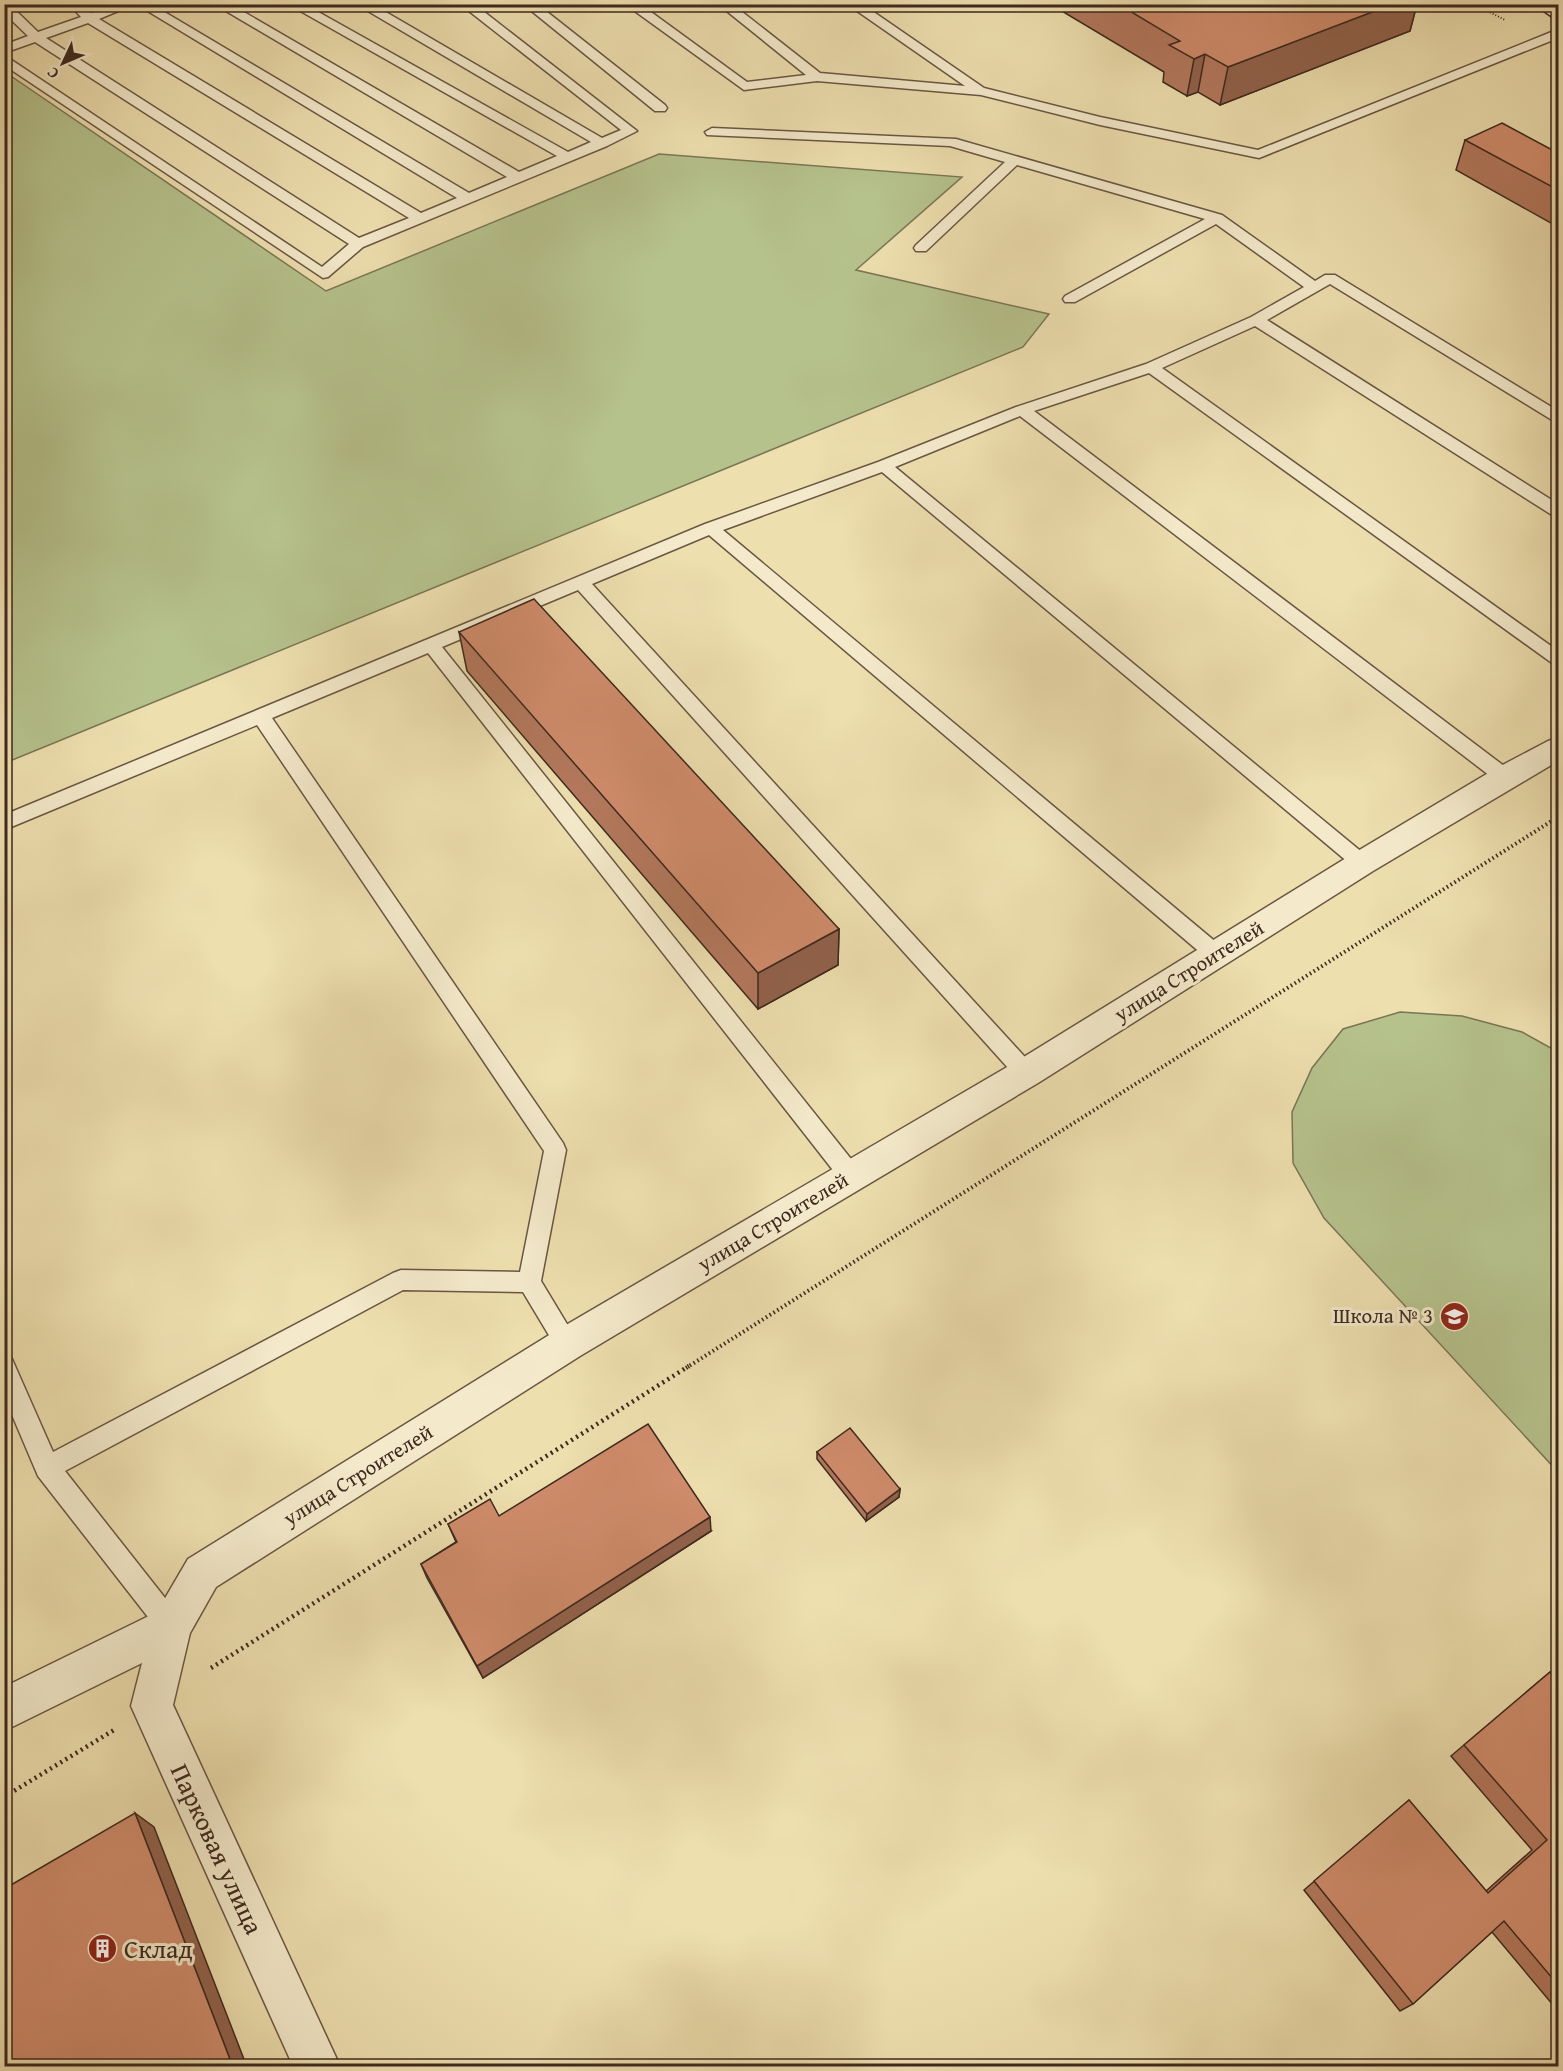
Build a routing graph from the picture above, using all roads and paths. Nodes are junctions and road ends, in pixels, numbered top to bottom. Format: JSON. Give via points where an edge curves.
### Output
{"nodes":[{"id":1,"x":75,"y":4,"type":"edge"},
{"id":2,"x":129,"y":4,"type":"edge"},
{"id":3,"x":142,"y":4,"type":"edge"},
{"id":4,"x":220,"y":4,"type":"edge"},
{"id":5,"x":294,"y":4,"type":"edge"},
{"id":6,"x":362,"y":4,"type":"edge"},
{"id":7,"x":389,"y":4,"type":"edge"},
{"id":8,"x":466,"y":4,"type":"edge"},
{"id":9,"x":529,"y":4,"type":"edge"},
{"id":10,"x":631,"y":4,"type":"edge"},
{"id":11,"x":724,"y":4,"type":"edge"},
{"id":12,"x":853,"y":4,"type":"edge"},
{"id":13,"x":1543,"y":4,"type":"edge"},
{"id":14,"x":4,"y":6,"type":"edge"},
{"id":15,"x":1558,"y":12,"type":"edge"},
{"id":16,"x":90,"y":18,"type":"junction"},
{"id":17,"x":1558,"y":34,"type":"edge"},
{"id":18,"x":36,"y":37,"type":"junction"},
{"id":19,"x":4,"y":49,"type":"edge"},
{"id":20,"x":455,"y":58,"type":"junction"},
{"id":21,"x":4,"y":59,"type":"edge"},
{"id":22,"x":818,"y":77,"type":"junction"},
{"id":23,"x":981,"y":91,"type":"junction"},
{"id":24,"x":660,"y":108,"type":"dead end"},
{"id":25,"x":712,"y":132,"type":"dead end"},
{"id":26,"x":602,"y":143,"type":"junction"},
{"id":27,"x":566,"y":156,"type":"junction"},
{"id":28,"x":1015,"y":160,"type":"junction"},
{"id":29,"x":517,"y":177,"type":"junction"},
{"id":30,"x":467,"y":198,"type":"junction"},
{"id":31,"x":420,"y":218,"type":"junction"},
{"id":32,"x":1217,"y":218,"type":"junction"},
{"id":33,"x":358,"y":244,"type":"junction"},
{"id":34,"x":921,"y":248,"type":"dead end"},
{"id":35,"x":1314,"y":287,"type":"junction"},
{"id":36,"x":1070,"y":299,"type":"dead end"},
{"id":37,"x":1256,"y":320,"type":"junction"},
{"id":38,"x":1150,"y":367,"type":"junction"},
{"id":39,"x":1022,"y":410,"type":"junction"},
{"id":40,"x":1558,"y":417,"type":"edge"},
{"id":41,"x":884,"y":466,"type":"junction"},
{"id":42,"x":1558,"y":511,"type":"edge"},
{"id":43,"x":711,"y":528,"type":"junction"},
{"id":44,"x":581,"y":582,"type":"junction"},
{"id":45,"x":431,"y":645,"type":"junction"},
{"id":46,"x":1558,"y":659,"type":"edge"},
{"id":47,"x":261,"y":716,"type":"junction"},
{"id":48,"x":1558,"y":748,"type":"edge"},
{"id":49,"x":1504,"y":777,"type":"junction"},
{"id":50,"x":1558,"y":817,"type":"edge"},
{"id":51,"x":4,"y":823,"type":"edge"},
{"id":52,"x":1362,"y":863,"type":"junction"},
{"id":53,"x":1216,"y":954,"type":"junction"},
{"id":54,"x":1026,"y":1072,"type":"junction"},
{"id":55,"x":851,"y":1176,"type":"junction"},
{"id":56,"x":529,"y":1282,"type":"junction"},
{"id":57,"x":567,"y":1344,"type":"junction"},
{"id":58,"x":4,"y":1367,"type":"edge"},
{"id":59,"x":47,"y":1468,"type":"junction"},
{"id":60,"x":171,"y":1626,"type":"junction"},
{"id":61,"x":152,"y":1706,"type":"junction"},
{"id":62,"x":4,"y":1710,"type":"edge"},
{"id":63,"x":4,"y":1797,"type":"edge"},
{"id":64,"x":317,"y":2067,"type":"edge"}],
"edges":[{"from":1,"to":16,"type":"lane"},
{"from":2,"to":16,"type":"lane"},
{"from":3,"to":30,"type":"lane"},
{"from":4,"to":29,"type":"lane"},
{"from":5,"to":27,"type":"lane"},
{"from":6,"to":20,"type":"lane"},
{"from":7,"to":20,"type":"lane"},
{"from":8,"to":26,"type":"lane","via":[[630,131]]},
{"from":9,"to":24,"type":"lane"},
{"from":10,"to":22,"type":"lane","via":[[744,86]]},
{"from":11,"to":22,"type":"lane"},
{"from":12,"to":23,"type":"lane"},
{"from":13,"to":15,"type":"street"},
{"from":14,"to":18,"type":"lane"},
{"from":16,"to":18,"type":"lane"},
{"from":16,"to":31,"type":"lane"},
{"from":17,"to":23,"type":"lane","via":[[1259,154]]},
{"from":18,"to":19,"type":"lane"},
{"from":18,"to":33,"type":"lane"},
{"from":20,"to":26,"type":"lane"},
{"from":21,"to":33,"type":"lane","via":[[322,274]]},
{"from":22,"to":23,"type":"lane"},
{"from":25,"to":28,"type":"lane","via":[[951,142]]},
{"from":26,"to":27,"type":"lane"},
{"from":27,"to":29,"type":"lane"},
{"from":28,"to":32,"type":"lane"},
{"from":28,"to":34,"type":"lane"},
{"from":29,"to":30,"type":"lane"},
{"from":30,"to":31,"type":"lane"},
{"from":31,"to":33,"type":"lane"},
{"from":32,"to":35,"type":"lane"},
{"from":32,"to":36,"type":"lane"},
{"from":35,"to":37,"type":"lane"},
{"from":35,"to":40,"type":"lane","via":[[1330,278]]},
{"from":37,"to":38,"type":"lane"},
{"from":37,"to":42,"type":"lane"},
{"from":38,"to":39,"type":"lane"},
{"from":38,"to":46,"type":"lane"},
{"from":39,"to":41,"type":"lane"},
{"from":39,"to":49,"type":"lane"},
{"from":41,"to":43,"type":"lane"},
{"from":41,"to":52,"type":"lane"},
{"from":43,"to":44,"type":"lane"},
{"from":43,"to":53,"type":"lane"},
{"from":44,"to":45,"type":"lane"},
{"from":44,"to":54,"type":"lane"},
{"from":45,"to":47,"type":"lane"},
{"from":45,"to":55,"type":"lane"},
{"from":47,"to":51,"type":"lane"},
{"from":47,"to":56,"type":"lane","via":[[555,1150]]},
{"from":48,"to":49,"type":"street","name":"улица Строителей"},
{"from":49,"to":52,"type":"street","name":"улица Строителей"},
{"from":50,"to":61,"type":"path"},
{"from":52,"to":53,"type":"street","name":"улица Строителей"},
{"from":53,"to":54,"type":"street","name":"улица Строителей"},
{"from":54,"to":55,"type":"street","name":"улица Строителей"},
{"from":55,"to":57,"type":"street","name":"улица Строителей"},
{"from":56,"to":57,"type":"lane"},
{"from":56,"to":59,"type":"lane","via":[[402,1280]]},
{"from":57,"to":60,"type":"street","name":"улица Строителей","via":[[202,1573]]},
{"from":58,"to":59,"type":"lane"},
{"from":59,"to":60,"type":"lane"},
{"from":60,"to":61,"type":"street"},
{"from":60,"to":62,"type":"street"},
{"from":61,"to":63,"type":"path"},
{"from":61,"to":64,"type":"street","name":"Парковая улица"}]}
